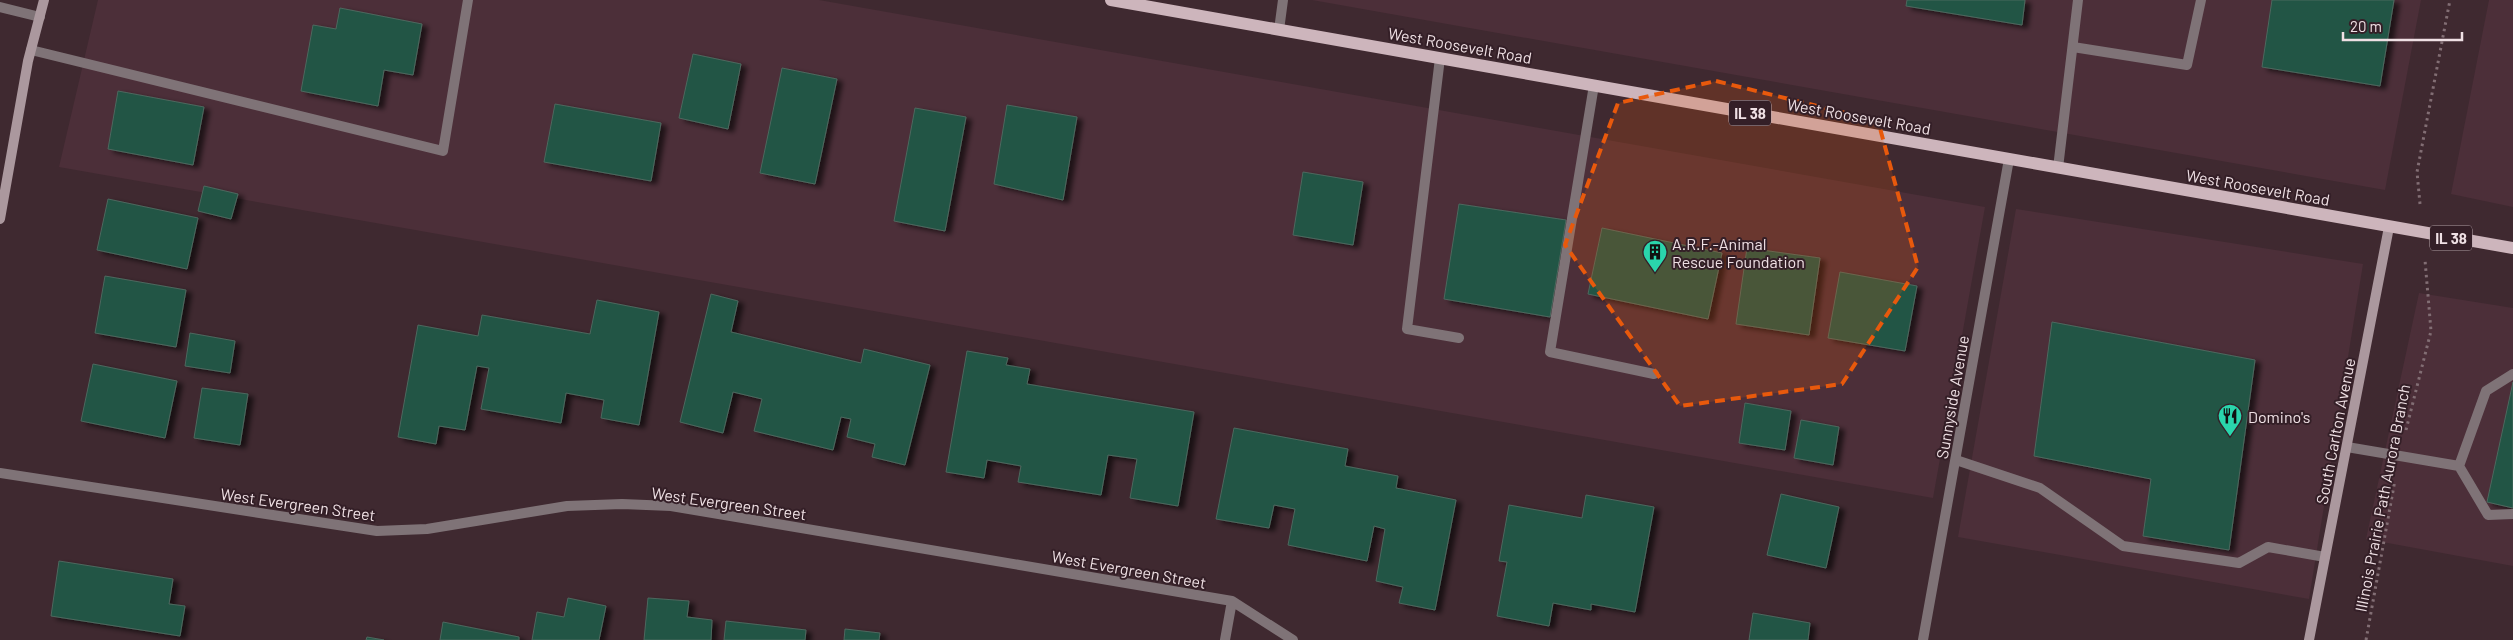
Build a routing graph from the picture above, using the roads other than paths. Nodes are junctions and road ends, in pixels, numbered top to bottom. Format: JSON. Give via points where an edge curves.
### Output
{"nodes":[{"id":1,"x":44,"y":0,"type":"edge"},
{"id":2,"x":468,"y":0,"type":"edge"},
{"id":3,"x":1111,"y":0,"type":"edge"},
{"id":4,"x":1284,"y":0,"type":"edge"},
{"id":5,"x":2078,"y":0,"type":"edge"},
{"id":6,"x":2201,"y":0,"type":"edge"},
{"id":7,"x":0,"y":7,"type":"edge"},
{"id":8,"x":40,"y":17,"type":"junction"},
{"id":9,"x":1279,"y":30,"type":"junction"},
{"id":10,"x":2073,"y":47,"type":"junction"},
{"id":11,"x":31,"y":50,"type":"junction"},
{"id":12,"x":1440,"y":58,"type":"junction"},
{"id":13,"x":1594,"y":85,"type":"junction"},
{"id":14,"x":2009,"y":159,"type":"junction"},
{"id":15,"x":2058,"y":168,"type":"junction"},
{"id":16,"x":0,"y":219,"type":"edge"},
{"id":17,"x":2390,"y":227,"type":"junction"},
{"id":18,"x":2513,"y":248,"type":"edge"},
{"id":19,"x":1459,"y":338,"type":"dead end"},
{"id":20,"x":1654,"y":374,"type":"dead end"},
{"id":21,"x":2513,"y":374,"type":"edge"},
{"id":22,"x":2347,"y":447,"type":"junction"},
{"id":23,"x":1956,"y":460,"type":"junction"},
{"id":24,"x":2460,"y":466,"type":"junction"},
{"id":25,"x":0,"y":473,"type":"edge"},
{"id":26,"x":2513,"y":514,"type":"edge"},
{"id":27,"x":2325,"y":557,"type":"junction"},
{"id":28,"x":1232,"y":601,"type":"junction"},
{"id":29,"x":1225,"y":640,"type":"edge"},
{"id":30,"x":1293,"y":640,"type":"edge"},
{"id":31,"x":1923,"y":640,"type":"edge"},
{"id":32,"x":2309,"y":640,"type":"edge"}],
"edges":[{"from":1,"to":8,"type":"street"},
{"from":2,"to":11,"type":"street","via":[[443,151]]},
{"from":3,"to":9,"type":"main road","name":"West Roosevelt Road","number":"IL 38"},
{"from":4,"to":9,"type":"street"},
{"from":5,"to":10,"type":"street"},
{"from":6,"to":10,"type":"street","via":[[2187,65]]},
{"from":7,"to":8,"type":"street"},
{"from":8,"to":11,"type":"street"},
{"from":9,"to":12,"type":"main road","name":"West Roosevelt Road","number":"IL 38"},
{"from":10,"to":15,"type":"street"},
{"from":11,"to":16,"type":"street"},
{"from":12,"to":13,"type":"main road","name":"West Roosevelt Road","number":"IL 38"},
{"from":12,"to":19,"type":"street","via":[[1407,329]]},
{"from":13,"to":14,"type":"main road","name":"West Roosevelt Road","number":"IL 38"},
{"from":13,"to":20,"type":"street","via":[[1550,352]]},
{"from":14,"to":15,"type":"main road","name":"West Roosevelt Road","number":"IL 38"},
{"from":14,"to":23,"type":"street","name":"Sunnyside Avenue"},
{"from":15,"to":17,"type":"main road","name":"West Roosevelt Road","number":"IL 38"},
{"from":17,"to":18,"type":"main road","name":"West Roosevelt Road","number":"IL 38"},
{"from":17,"to":22,"type":"street","name":"South Carlton Avenue"},
{"from":21,"to":24,"type":"street","via":[[2486,391]]},
{"from":22,"to":24,"type":"street"},
{"from":22,"to":27,"type":"street","name":"South Carlton Avenue"},
{"from":23,"to":27,"type":"street","via":[[2040,488],[2123,546],[2239,563],[2268,546]]},
{"from":23,"to":31,"type":"street","name":"Sunnyside Avenue"},
{"from":24,"to":26,"type":"street","via":[[2488,515]]},
{"from":25,"to":28,"type":"street","name":"West Evergreen Street","via":[[377,531],[427,529],[567,506],[671,506]]},
{"from":27,"to":32,"type":"street","name":"South Carlton Avenue"},
{"from":28,"to":29,"type":"street"},
{"from":28,"to":30,"type":"street","name":"West Evergreen Street"}]}
